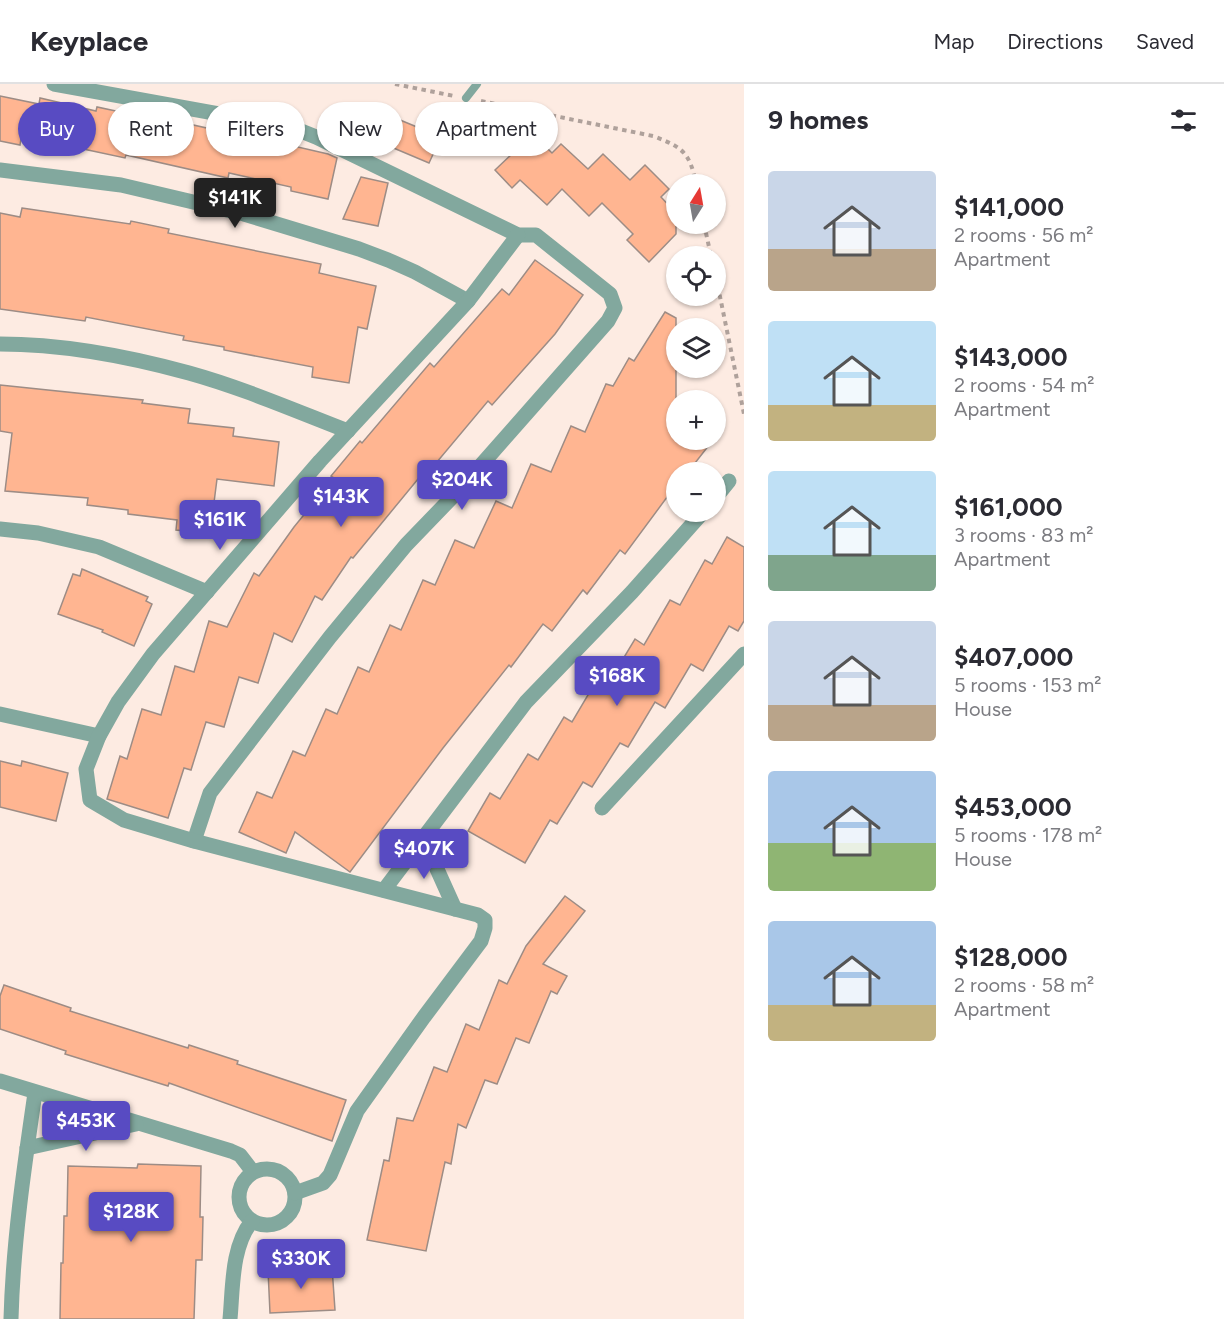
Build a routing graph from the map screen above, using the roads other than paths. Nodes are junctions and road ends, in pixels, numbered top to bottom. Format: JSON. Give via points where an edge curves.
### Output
{"nodes":[{"id":1,"x":54,"y":84,"type":"edge"},
{"id":2,"x":477,"y":84,"type":"edge"},
{"id":3,"x":466,"y":98,"type":"road end"},
{"id":4,"x":0,"y":170,"type":"edge"},
{"id":5,"x":518,"y":236,"type":"junction"},
{"id":6,"x":468,"y":302,"type":"junction"},
{"id":7,"x":0,"y":344,"type":"edge"},
{"id":8,"x":348,"y":431,"type":"junction"},
{"id":9,"x":729,"y":481,"type":"dead end"},
{"id":10,"x":726,"y":485,"type":"edge"},
{"id":11,"x":694,"y":522,"type":"edge"},
{"id":12,"x":0,"y":529,"type":"edge"},
{"id":13,"x":207,"y":592,"type":"junction"},
{"id":14,"x":744,"y":654,"type":"edge"},
{"id":15,"x":0,"y":714,"type":"edge"},
{"id":16,"x":99,"y":736,"type":"junction"},
{"id":17,"x":602,"y":808,"type":"dead end"},
{"id":18,"x":423,"y":838,"type":"junction"},
{"id":19,"x":194,"y":841,"type":"junction"},
{"id":20,"x":384,"y":890,"type":"junction"},
{"id":21,"x":455,"y":909,"type":"junction"},
{"id":22,"x":0,"y":1081,"type":"edge"},
{"id":23,"x":35,"y":1093,"type":"junction"},
{"id":24,"x":138,"y":1123,"type":"junction"},
{"id":25,"x":27,"y":1148,"type":"junction"},
{"id":26,"x":253,"y":1172,"type":"junction"},
{"id":27,"x":295,"y":1193,"type":"junction"},
{"id":28,"x":252,"y":1221,"type":"junction"},
{"id":29,"x":11,"y":1319,"type":"edge"},
{"id":30,"x":230,"y":1319,"type":"edge"}],
"edges":[{"from":1,"to":5,"type":"street","via":[[291,126]]},
{"from":2,"to":3,"type":"lane"},
{"from":4,"to":6,"type":"street","via":[[121,184],[244,214],[388,260]]},
{"from":5,"to":6,"type":"street"},
{"from":5,"to":19,"type":"street","via":[[528,234],[543,240],[610,294],[615,308],[608,321],[406,545],[330,637],[210,793]]},
{"from":6,"to":8,"type":"street"},
{"from":7,"to":8,"type":"street","via":[[72,348],[189,373]]},
{"from":8,"to":13,"type":"street"},
{"from":9,"to":10,"type":"street"},
{"from":11,"to":18,"type":"street","via":[[526,702]]},
{"from":12,"to":13,"type":"street","via":[[99,547]]},
{"from":13,"to":16,"type":"street","via":[[146,664]]},
{"from":14,"to":17,"type":"street"},
{"from":15,"to":16,"type":"street"},
{"from":16,"to":19,"type":"street","via":[[86,769],[90,800],[124,820]]},
{"from":18,"to":20,"type":"street"},
{"from":18,"to":21,"type":"street"},
{"from":19,"to":20,"type":"street"},
{"from":20,"to":21,"type":"street"},
{"from":21,"to":27,"type":"street","via":[[485,920],[481,941],[357,1111],[330,1175],[323,1183]]},
{"from":22,"to":23,"type":"street"},
{"from":23,"to":24,"type":"street"},
{"from":23,"to":25,"type":"street"},
{"from":24,"to":25,"type":"street"},
{"from":24,"to":26,"type":"street","via":[[240,1155]]},
{"from":25,"to":29,"type":"street"},
{"from":26,"to":27,"type":"street","via":[[271,1169],[287,1177]]},
{"from":26,"to":28,"type":"street","via":[[243,1182],[238,1197],[242,1211]]},
{"from":27,"to":28,"type":"street","via":[[291,1214],[283,1221],[262,1225]]},
{"from":28,"to":30,"type":"street","via":[[242,1239],[234,1272]]}]}
